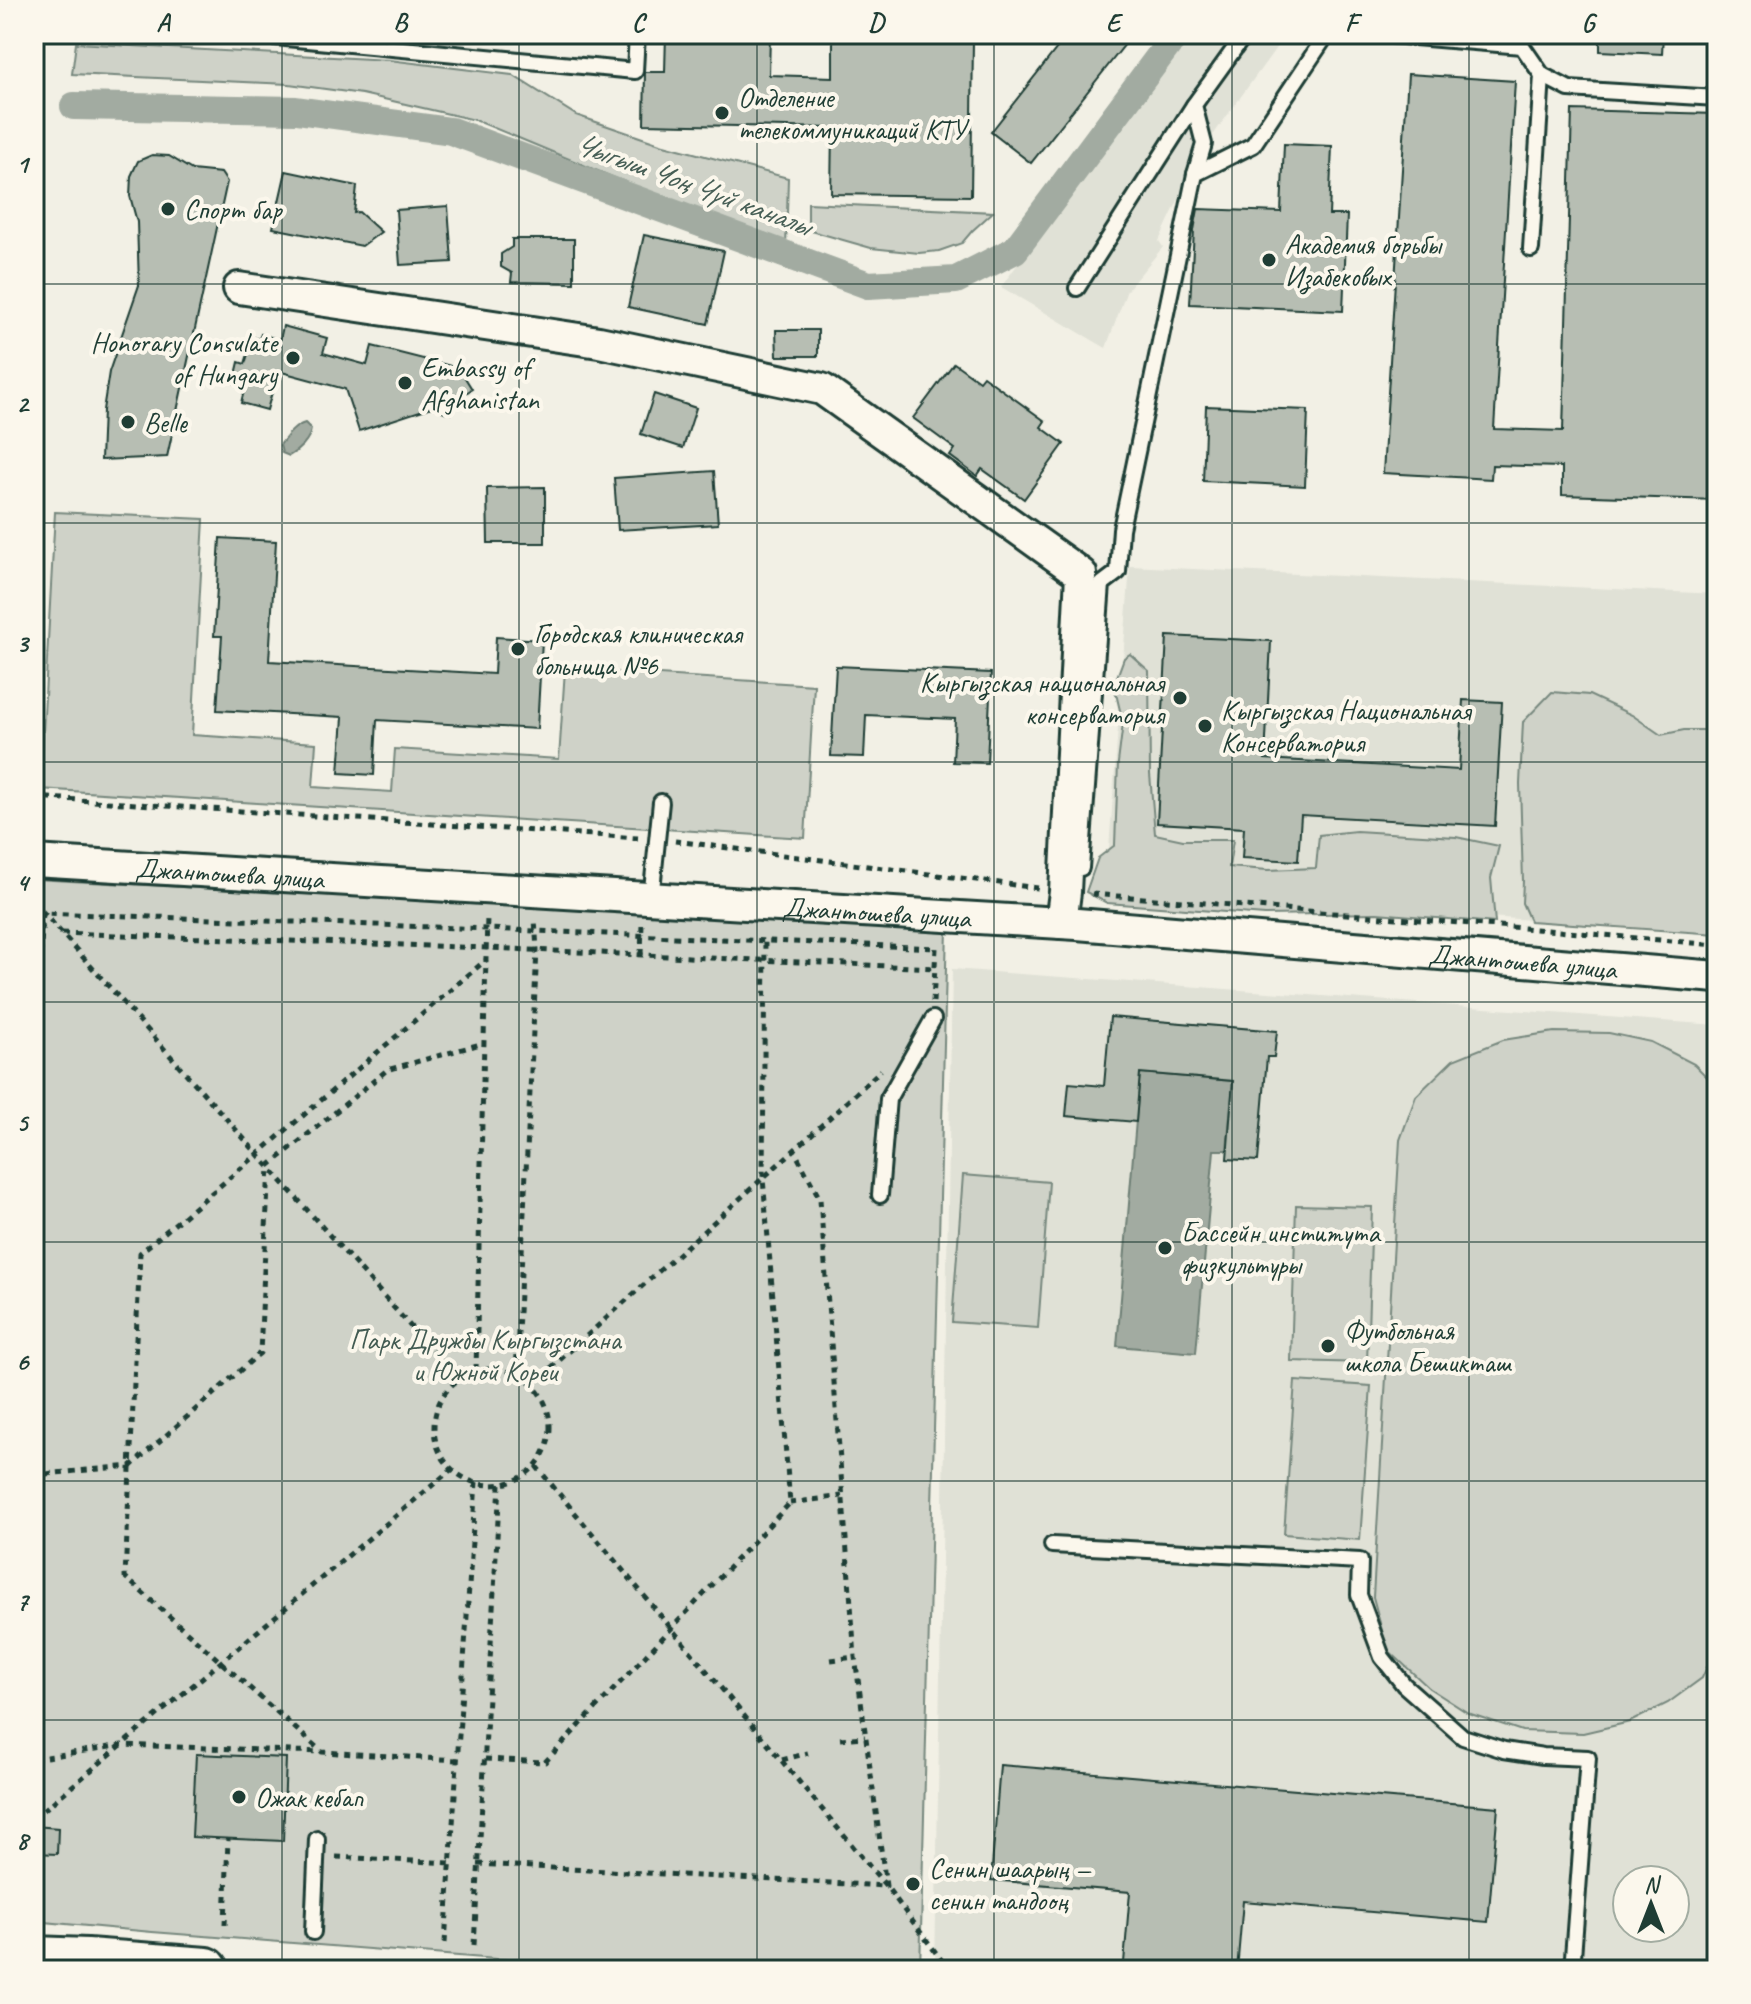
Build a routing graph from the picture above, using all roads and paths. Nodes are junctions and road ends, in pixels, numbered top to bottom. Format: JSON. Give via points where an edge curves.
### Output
{"nodes":[{"id":1,"x":244,"y":34,"type":"edge"},
{"id":2,"x":637,"y":34,"type":"edge"},
{"id":3,"x":1245,"y":34,"type":"edge"},
{"id":4,"x":1327,"y":34,"type":"edge"},
{"id":5,"x":1379,"y":34,"type":"edge"},
{"id":6,"x":1542,"y":75,"type":"junction"},
{"id":7,"x":1717,"y":98,"type":"edge"},
{"id":8,"x":1194,"y":105,"type":"junction"},
{"id":9,"x":1195,"y":174,"type":"junction"},
{"id":10,"x":1531,"y":249,"type":"dead end"},
{"id":11,"x":239,"y":288,"type":"dead end"},
{"id":12,"x":1077,"y":288,"type":"dead end"},
{"id":13,"x":34,"y":797,"type":"edge"},
{"id":14,"x":661,"y":802,"type":"dead end"},
{"id":15,"x":658,"y":839,"type":"junction"},
{"id":16,"x":34,"y":861,"type":"edge"},
{"id":17,"x":488,"y":889,"type":"junction"},
{"id":18,"x":535,"y":892,"type":"junction"},
{"id":19,"x":1072,"y":892,"type":"junction"},
{"id":20,"x":651,"y":899,"type":"junction"},
{"id":21,"x":34,"y":902,"type":"edge"},
{"id":22,"x":43,"y":913,"type":"junction"},
{"id":23,"x":937,"y":915,"type":"junction"},
{"id":24,"x":1069,"y":924,"type":"junction"},
{"id":25,"x":487,"y":929,"type":"junction"},
{"id":26,"x":535,"y":931,"type":"junction"},
{"id":27,"x":62,"y":933,"type":"junction"},
{"id":28,"x":765,"y":941,"type":"junction"},
{"id":29,"x":1717,"y":945,"type":"edge"},
{"id":30,"x":487,"y":948,"type":"junction"},
{"id":31,"x":936,"y":948,"type":"junction"},
{"id":32,"x":537,"y":950,"type":"junction"},
{"id":33,"x":487,"y":959,"type":"junction"},
{"id":34,"x":765,"y":960,"type":"junction"},
{"id":35,"x":935,"y":968,"type":"junction"},
{"id":36,"x":1717,"y":977,"type":"edge"},
{"id":37,"x":933,"y":1019,"type":"joint"},
{"id":38,"x":484,"y":1043,"type":"junction"},
{"id":39,"x":34,"y":1062,"type":"edge"},
{"id":40,"x":882,"y":1068,"type":"dead end"},
{"id":41,"x":794,"y":1150,"type":"junction"},
{"id":42,"x":258,"y":1154,"type":"junction"},
{"id":43,"x":269,"y":1166,"type":"junction"},
{"id":44,"x":763,"y":1178,"type":"junction"},
{"id":45,"x":880,"y":1195,"type":"dead end"},
{"id":46,"x":476,"y":1370,"type":"junction"},
{"id":47,"x":516,"y":1373,"type":"junction"},
{"id":48,"x":458,"y":1380,"type":"junction"},
{"id":49,"x":533,"y":1384,"type":"junction"},
{"id":50,"x":131,"y":1466,"type":"junction"},
{"id":51,"x":536,"y":1466,"type":"junction"},
{"id":52,"x":452,"y":1469,"type":"junction"},
{"id":53,"x":34,"y":1475,"type":"edge"},
{"id":54,"x":476,"y":1482,"type":"junction"},
{"id":55,"x":500,"y":1484,"type":"junction"},
{"id":56,"x":842,"y":1496,"type":"junction"},
{"id":57,"x":790,"y":1503,"type":"junction"},
{"id":58,"x":1052,"y":1545,"type":"dead end"},
{"id":59,"x":671,"y":1629,"type":"junction"},
{"id":60,"x":855,"y":1657,"type":"junction"},
{"id":61,"x":831,"y":1660,"type":"dead end"},
{"id":62,"x":221,"y":1662,"type":"junction"},
{"id":63,"x":865,"y":1737,"type":"junction"},
{"id":64,"x":840,"y":1739,"type":"dead end"},
{"id":65,"x":122,"y":1745,"type":"junction"},
{"id":66,"x":322,"y":1752,"type":"junction"},
{"id":67,"x":808,"y":1753,"type":"dead end"},
{"id":68,"x":34,"y":1759,"type":"edge"},
{"id":69,"x":485,"y":1759,"type":"junction"},
{"id":70,"x":458,"y":1760,"type":"junction"},
{"id":71,"x":781,"y":1760,"type":"junction"},
{"id":72,"x":34,"y":1818,"type":"edge"},
{"id":73,"x":228,"y":1838,"type":"dead end"},
{"id":74,"x":317,"y":1839,"type":"dead end"},
{"id":75,"x":336,"y":1857,"type":"dead end"},
{"id":76,"x":451,"y":1863,"type":"junction"},
{"id":77,"x":478,"y":1864,"type":"junction"},
{"id":78,"x":886,"y":1886,"type":"junction"},
{"id":79,"x":225,"y":1925,"type":"dead end"},
{"id":80,"x":313,"y":1932,"type":"dead end"},
{"id":81,"x":445,"y":1943,"type":"dead end"},
{"id":82,"x":474,"y":1945,"type":"dead end"},
{"id":83,"x":34,"y":1959,"type":"edge"},
{"id":84,"x":129,"y":1968,"type":"edge"},
{"id":85,"x":206,"y":1970,"type":"edge"},
{"id":86,"x":949,"y":1970,"type":"edge"},
{"id":87,"x":1572,"y":1970,"type":"edge"}],
"edges":[{"from":1,"to":2,"type":"lane","via":[[635,71]]},
{"from":3,"to":8,"type":"lane"},
{"from":4,"to":9,"type":"lane","via":[[1253,145]]},
{"from":5,"to":6,"type":"lane","via":[[1522,46]]},
{"from":6,"to":7,"type":"lane","via":[[1569,89]]},
{"from":6,"to":10,"type":"lane"},
{"from":8,"to":9,"type":"lane","via":[[1204,144]]},
{"from":8,"to":12,"type":"lane"},
{"from":9,"to":19,"type":"lane","via":[[1121,529],[1118,572],[1102,584]]},
{"from":11,"to":19,"type":"street","via":[[599,342],[822,389],[1081,574]]},
{"from":13,"to":15,"type":"path"},
{"from":14,"to":15,"type":"lane"},
{"from":15,"to":19,"type":"path"},
{"from":15,"to":20,"type":"lane"},
{"from":16,"to":17,"type":"street","name":"Джантошева улица"},
{"from":17,"to":18,"type":"street","name":"Джантошева улица"},
{"from":17,"to":25,"type":"path"},
{"from":18,"to":20,"type":"street","name":"Джантошева улица"},
{"from":18,"to":26,"type":"path"},
{"from":19,"to":24,"type":"street"},
{"from":19,"to":29,"type":"path"},
{"from":20,"to":23,"type":"street","name":"Джантошева улица"},
{"from":21,"to":22,"type":"path"},
{"from":22,"to":25,"type":"path"},
{"from":22,"to":27,"type":"path"},
{"from":22,"to":39,"type":"path"},
{"from":23,"to":24,"type":"street","name":"Джантошева улица"},
{"from":23,"to":31,"type":"path"},
{"from":24,"to":36,"type":"street","name":"Джантошева улица"},
{"from":25,"to":26,"type":"path"},
{"from":25,"to":30,"type":"path"},
{"from":26,"to":28,"type":"path"},
{"from":26,"to":32,"type":"path"},
{"from":27,"to":30,"type":"path"},
{"from":27,"to":42,"type":"path"},
{"from":28,"to":31,"type":"path"},
{"from":28,"to":34,"type":"path"},
{"from":30,"to":32,"type":"path"},
{"from":30,"to":33,"type":"path"},
{"from":31,"to":35,"type":"path"},
{"from":32,"to":34,"type":"path"},
{"from":32,"to":47,"type":"path"},
{"from":33,"to":38,"type":"path"},
{"from":33,"to":42,"type":"path"},
{"from":34,"to":35,"type":"path"},
{"from":34,"to":44,"type":"path"},
{"from":35,"to":37,"type":"path"},
{"from":37,"to":45,"type":"lane","via":[[888,1099]]},
{"from":38,"to":43,"type":"path","via":[[387,1070]]},
{"from":38,"to":46,"type":"path"},
{"from":40,"to":41,"type":"path"},
{"from":41,"to":44,"type":"path"},
{"from":41,"to":56,"type":"path","via":[[820,1199]]},
{"from":42,"to":43,"type":"path"},
{"from":42,"to":50,"type":"path","via":[[140,1253]]},
{"from":43,"to":48,"type":"path"},
{"from":43,"to":50,"type":"path","via":[[260,1353]]},
{"from":44,"to":49,"type":"path"},
{"from":44,"to":57,"type":"path"},
{"from":46,"to":47,"type":"path"},
{"from":46,"to":48,"type":"path"},
{"from":47,"to":49,"type":"path"},
{"from":48,"to":52,"type":"path","via":[[443,1395],[435,1414],[437,1444]]},
{"from":49,"to":51,"type":"path","via":[[551,1423],[549,1444]]},
{"from":50,"to":53,"type":"path"},
{"from":50,"to":62,"type":"path","via":[[125,1577]]},
{"from":51,"to":55,"type":"path"},
{"from":51,"to":59,"type":"path"},
{"from":52,"to":54,"type":"path"},
{"from":52,"to":62,"type":"path"},
{"from":54,"to":55,"type":"path"},
{"from":54,"to":70,"type":"path"},
{"from":55,"to":69,"type":"path"},
{"from":56,"to":57,"type":"path"},
{"from":56,"to":60,"type":"path"},
{"from":57,"to":59,"type":"path"},
{"from":58,"to":87,"type":"lane","via":[[1360,1561],[1359,1595],[1382,1657],[1404,1685],[1463,1737],[1504,1750],[1588,1758]]},
{"from":59,"to":69,"type":"path","via":[[545,1762]]},
{"from":59,"to":71,"type":"path"},
{"from":60,"to":61,"type":"path"},
{"from":60,"to":63,"type":"path"},
{"from":62,"to":65,"type":"path"},
{"from":62,"to":66,"type":"path"},
{"from":63,"to":64,"type":"path"},
{"from":63,"to":78,"type":"path"},
{"from":65,"to":66,"type":"path"},
{"from":65,"to":68,"type":"path"},
{"from":65,"to":72,"type":"path"},
{"from":66,"to":70,"type":"path"},
{"from":67,"to":71,"type":"path"},
{"from":69,"to":77,"type":"path"},
{"from":70,"to":76,"type":"path"},
{"from":71,"to":78,"type":"path"},
{"from":73,"to":79,"type":"path"},
{"from":74,"to":80,"type":"lane"},
{"from":75,"to":76,"type":"path"},
{"from":76,"to":81,"type":"path"},
{"from":77,"to":78,"type":"path"},
{"from":77,"to":82,"type":"path"},
{"from":78,"to":86,"type":"path"},
{"from":83,"to":84,"type":"main road"},
{"from":84,"to":85,"type":"main road"}]}
